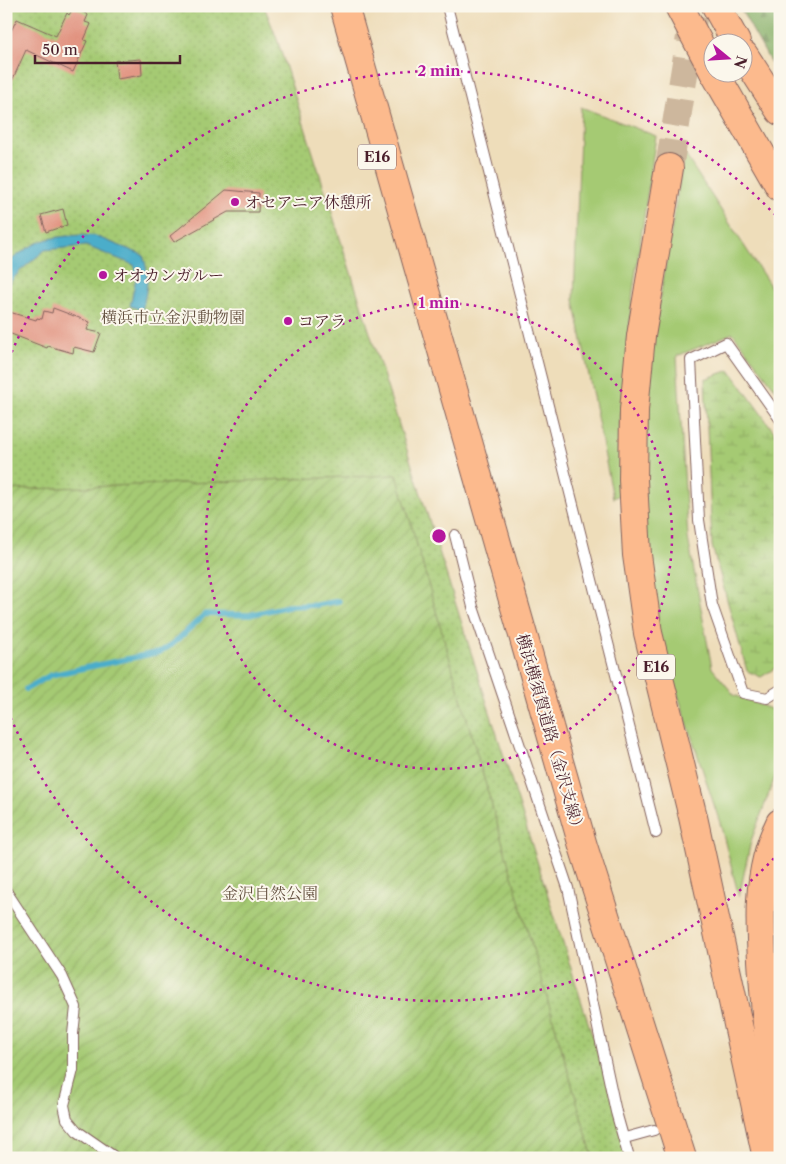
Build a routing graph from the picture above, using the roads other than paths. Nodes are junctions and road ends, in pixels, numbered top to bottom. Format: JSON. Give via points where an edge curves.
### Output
{"nodes":[{"id":1,"x":325,"y":6,"type":"edge"},
{"id":2,"x":344,"y":6,"type":"edge"},
{"id":3,"x":447,"y":6,"type":"edge"},
{"id":4,"x":678,"y":6,"type":"edge"},
{"id":5,"x":716,"y":6,"type":"edge"},
{"id":6,"x":730,"y":32,"type":"edge"},
{"id":7,"x":704,"y":54,"type":"edge"},
{"id":8,"x":754,"y":71,"type":"edge"},
{"id":9,"x":720,"y":82,"type":"edge"},
{"id":10,"x":780,"y":111,"type":"edge"},
{"id":11,"x":670,"y":168,"type":"tunnel mouth"},
{"id":12,"x":780,"y":187,"type":"edge"},
{"id":13,"x":429,"y":308,"type":"junction"},
{"id":14,"x":780,"y":419,"type":"edge"},
{"id":15,"x":455,"y":535,"type":"dead end"},
{"id":16,"x":780,"y":690,"type":"edge"},
{"id":17,"x":780,"y":823,"type":"edge"},
{"id":18,"x":656,"y":833,"type":"dead end"},
{"id":19,"x":6,"y":891,"type":"edge"},
{"id":20,"x":780,"y":1107,"type":"edge"},
{"id":21,"x":654,"y":1130,"type":"dead end"},
{"id":22,"x":625,"y":1138,"type":"junction"},
{"id":23,"x":116,"y":1158,"type":"edge"},
{"id":24,"x":629,"y":1158,"type":"edge"},
{"id":25,"x":682,"y":1158,"type":"edge"},
{"id":26,"x":767,"y":1158,"type":"edge"}],
"edges":[{"from":1,"to":13,"type":"highway","number":"E16"},
{"from":2,"to":13,"type":"highway","number":"E16"},
{"from":3,"to":18,"type":"lane"},
{"from":4,"to":7,"type":"highway"},
{"from":5,"to":6,"type":"highway"},
{"from":8,"to":10,"type":"highway"},
{"from":9,"to":12,"type":"highway"},
{"from":11,"to":26,"type":"highway","number":"E16","via":[[641,336],[634,410],[637,555],[648,633],[693,817]]},
{"from":13,"to":25,"type":"highway","name":"横浜横須賀道路（金沢支線）","number":"E16","via":[[583,846]]},
{"from":14,"to":16,"type":"lane","via":[[726,343],[691,360],[699,520],[712,606],[743,693],[766,698]]},
{"from":15,"to":22,"type":"lane","via":[[473,607],[568,888],[616,1112]]},
{"from":17,"to":20,"type":"highway","via":[[767,858],[760,894],[770,1064]]},
{"from":19,"to":23,"type":"lane","via":[[62,976],[76,1006],[73,1070],[64,1105],[67,1120]]},
{"from":21,"to":22,"type":"lane"},
{"from":22,"to":24,"type":"lane"}]}
